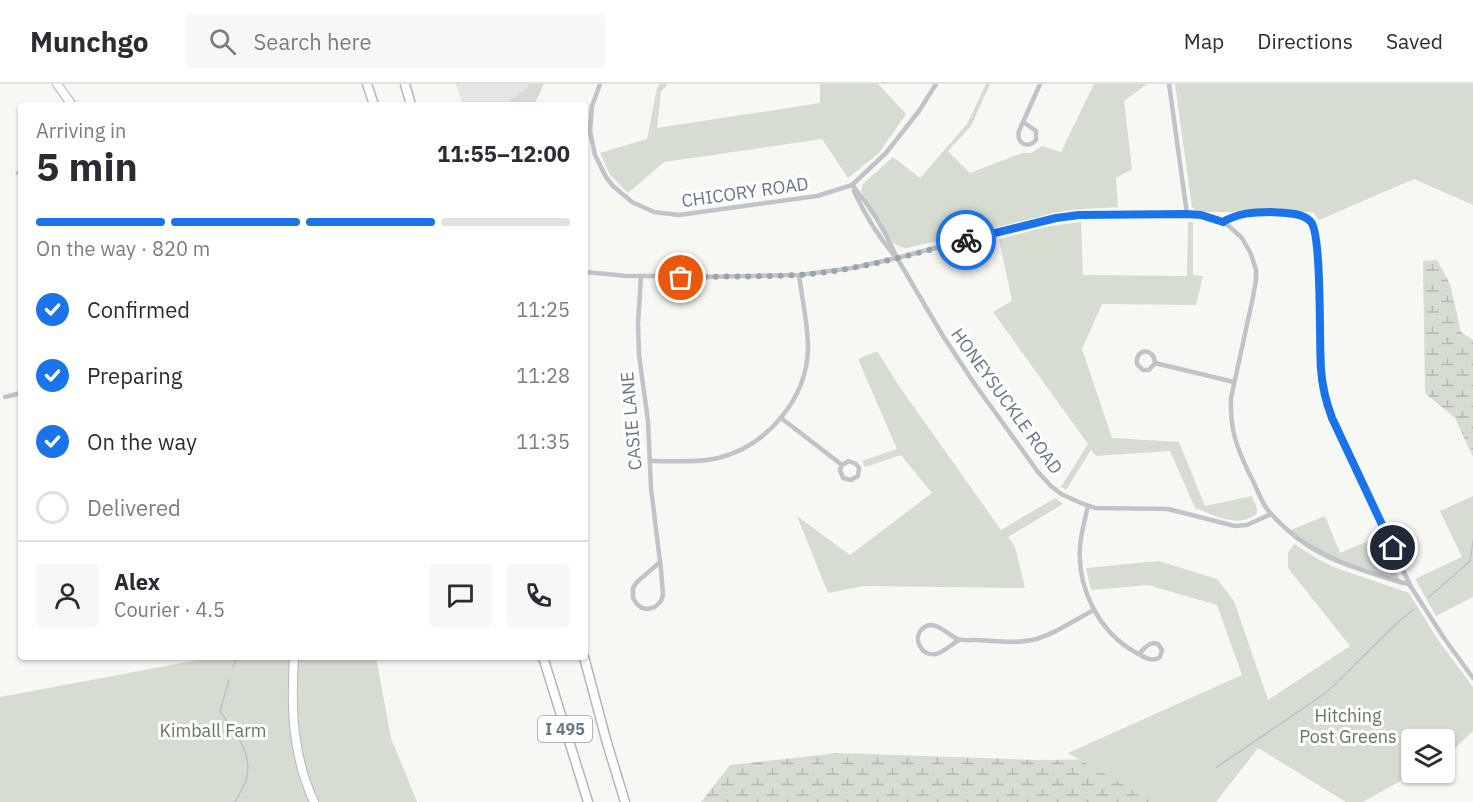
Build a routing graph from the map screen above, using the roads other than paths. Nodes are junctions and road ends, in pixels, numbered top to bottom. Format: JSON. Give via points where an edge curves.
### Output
{"nodes":[{"id":1,"x":57,"y":84,"type":"edge"},
{"id":2,"x":367,"y":84,"type":"edge"},
{"id":3,"x":405,"y":84,"type":"edge"},
{"id":4,"x":600,"y":84,"type":"edge"},
{"id":5,"x":936,"y":84,"type":"edge"},
{"id":6,"x":1040,"y":84,"type":"edge"},
{"id":7,"x":1169,"y":84,"type":"edge"},
{"id":8,"x":70,"y":102,"type":"edge"},
{"id":9,"x":373,"y":102,"type":"edge"},
{"id":10,"x":410,"y":102,"type":"edge"},
{"id":11,"x":1023,"y":122,"type":"junction"},
{"id":12,"x":852,"y":185,"type":"junction"},
{"id":13,"x":1187,"y":214,"type":"junction"},
{"id":14,"x":1223,"y":222,"type":"junction"},
{"id":15,"x":897,"y":258,"type":"junction"},
{"id":16,"x":588,"y":272,"type":"edge"},
{"id":17,"x":799,"y":275,"type":"junction"},
{"id":18,"x":641,"y":276,"type":"junction"},
{"id":19,"x":681,"y":276,"type":"junction"},
{"id":20,"x":701,"y":277,"type":"junction"},
{"id":21,"x":1155,"y":363,"type":"junction"},
{"id":22,"x":1234,"y":382,"type":"junction"},
{"id":23,"x":18,"y":394,"type":"edge"},
{"id":24,"x":5,"y":397,"type":"dead end"},
{"id":25,"x":781,"y":418,"type":"junction"},
{"id":26,"x":650,"y":462,"type":"junction"},
{"id":27,"x":842,"y":465,"type":"junction"},
{"id":28,"x":1088,"y":506,"type":"junction"},
{"id":29,"x":1271,"y":514,"type":"junction"},
{"id":30,"x":660,"y":562,"type":"junction"},
{"id":31,"x":1411,"y":587,"type":"junction"},
{"id":32,"x":1094,"y":610,"type":"junction"},
{"id":33,"x":959,"y":640,"type":"junction"},
{"id":34,"x":1139,"y":654,"type":"junction"},
{"id":35,"x":294,"y":660,"type":"edge"},
{"id":36,"x":544,"y":660,"type":"edge"},
{"id":37,"x":585,"y":660,"type":"edge"},
{"id":38,"x":1473,"y":678,"type":"edge"},
{"id":39,"x":314,"y":802,"type":"edge"},
{"id":40,"x":588,"y":802,"type":"edge"},
{"id":41,"x":625,"y":802,"type":"edge"}],
"edges":[{"from":1,"to":8,"type":"main road"},
{"from":2,"to":9,"type":"highway"},
{"from":3,"to":10,"type":"highway"},
{"from":4,"to":12,"type":"street","name":"CHICORY ROAD","via":[[590,118],[595,155],[613,186],[643,208],[691,215],[817,196]]},
{"from":5,"to":12,"type":"street","name":"CHICORY ROAD","via":[[886,153]]},
{"from":6,"to":11,"type":"street"},
{"from":7,"to":13,"type":"street"},
{"from":11,"to":11,"type":"street","via":[[1037,134],[1032,144],[1022,144],[1018,138]]},
{"from":12,"to":15,"type":"street","via":[[879,235]]},
{"from":13,"to":14,"type":"street"},
{"from":13,"to":15,"type":"street","via":[[1056,218]]},
{"from":14,"to":22,"type":"street","via":[[1246,245],[1256,270]]},
{"from":14,"to":31,"type":"street","via":[[1244,213],[1275,212],[1302,217],[1313,224],[1325,398]]},
{"from":15,"to":17,"type":"street"},
{"from":15,"to":28,"type":"street","name":"HONEYSUCKLE ROAD","via":[[958,360],[1038,472],[1061,494]]},
{"from":16,"to":18,"type":"street"},
{"from":17,"to":20,"type":"street"},
{"from":17,"to":25,"type":"street","via":[[807,362],[795,397]]},
{"from":18,"to":19,"type":"street"},
{"from":18,"to":26,"type":"street","name":"CASIE LANE","via":[[638,345]]},
{"from":19,"to":20,"type":"street","via":[[692,267]]},
{"from":19,"to":20,"type":"street","via":[[684,284],[690,286],[698,284]]},
{"from":21,"to":21,"type":"street","via":[[1146,351],[1137,358],[1143,370],[1149,370]]},
{"from":21,"to":22,"type":"street"},
{"from":22,"to":29,"type":"street","via":[[1230,412],[1234,436]]},
{"from":23,"to":24,"type":"street"},
{"from":25,"to":26,"type":"street","via":[[753,443],[730,454],[705,460]]},
{"from":25,"to":27,"type":"street"},
{"from":26,"to":30,"type":"street","name":"CASIE LANE"},
{"from":27,"to":27,"type":"street","via":[[849,461],[856,464],[858,476],[851,480],[843,478]]},
{"from":28,"to":29,"type":"street","name":"HONEYSUCKLE ROAD","via":[[1168,509],[1235,526]]},
{"from":28,"to":32,"type":"street","via":[[1080,558],[1083,582]]},
{"from":29,"to":31,"type":"street","via":[[1316,551]]},
{"from":30,"to":30,"type":"street","name":"CASIE LANE","via":[[663,598],[654,607],[642,608],[633,598],[633,588]]},
{"from":31,"to":38,"type":"street"},
{"from":32,"to":33,"type":"street","via":[[1033,640]]},
{"from":32,"to":34,"type":"street","via":[[1115,638]]},
{"from":33,"to":33,"type":"street","via":[[931,625],[923,629],[918,640],[924,651],[933,654]]},
{"from":34,"to":34,"type":"street","via":[[1154,660],[1162,650],[1152,643]]},
{"from":35,"to":39,"type":"main road","via":[[295,742]]},
{"from":36,"to":40,"type":"highway","number":"I 495"},
{"from":37,"to":41,"type":"highway","number":"I 495"}]}
